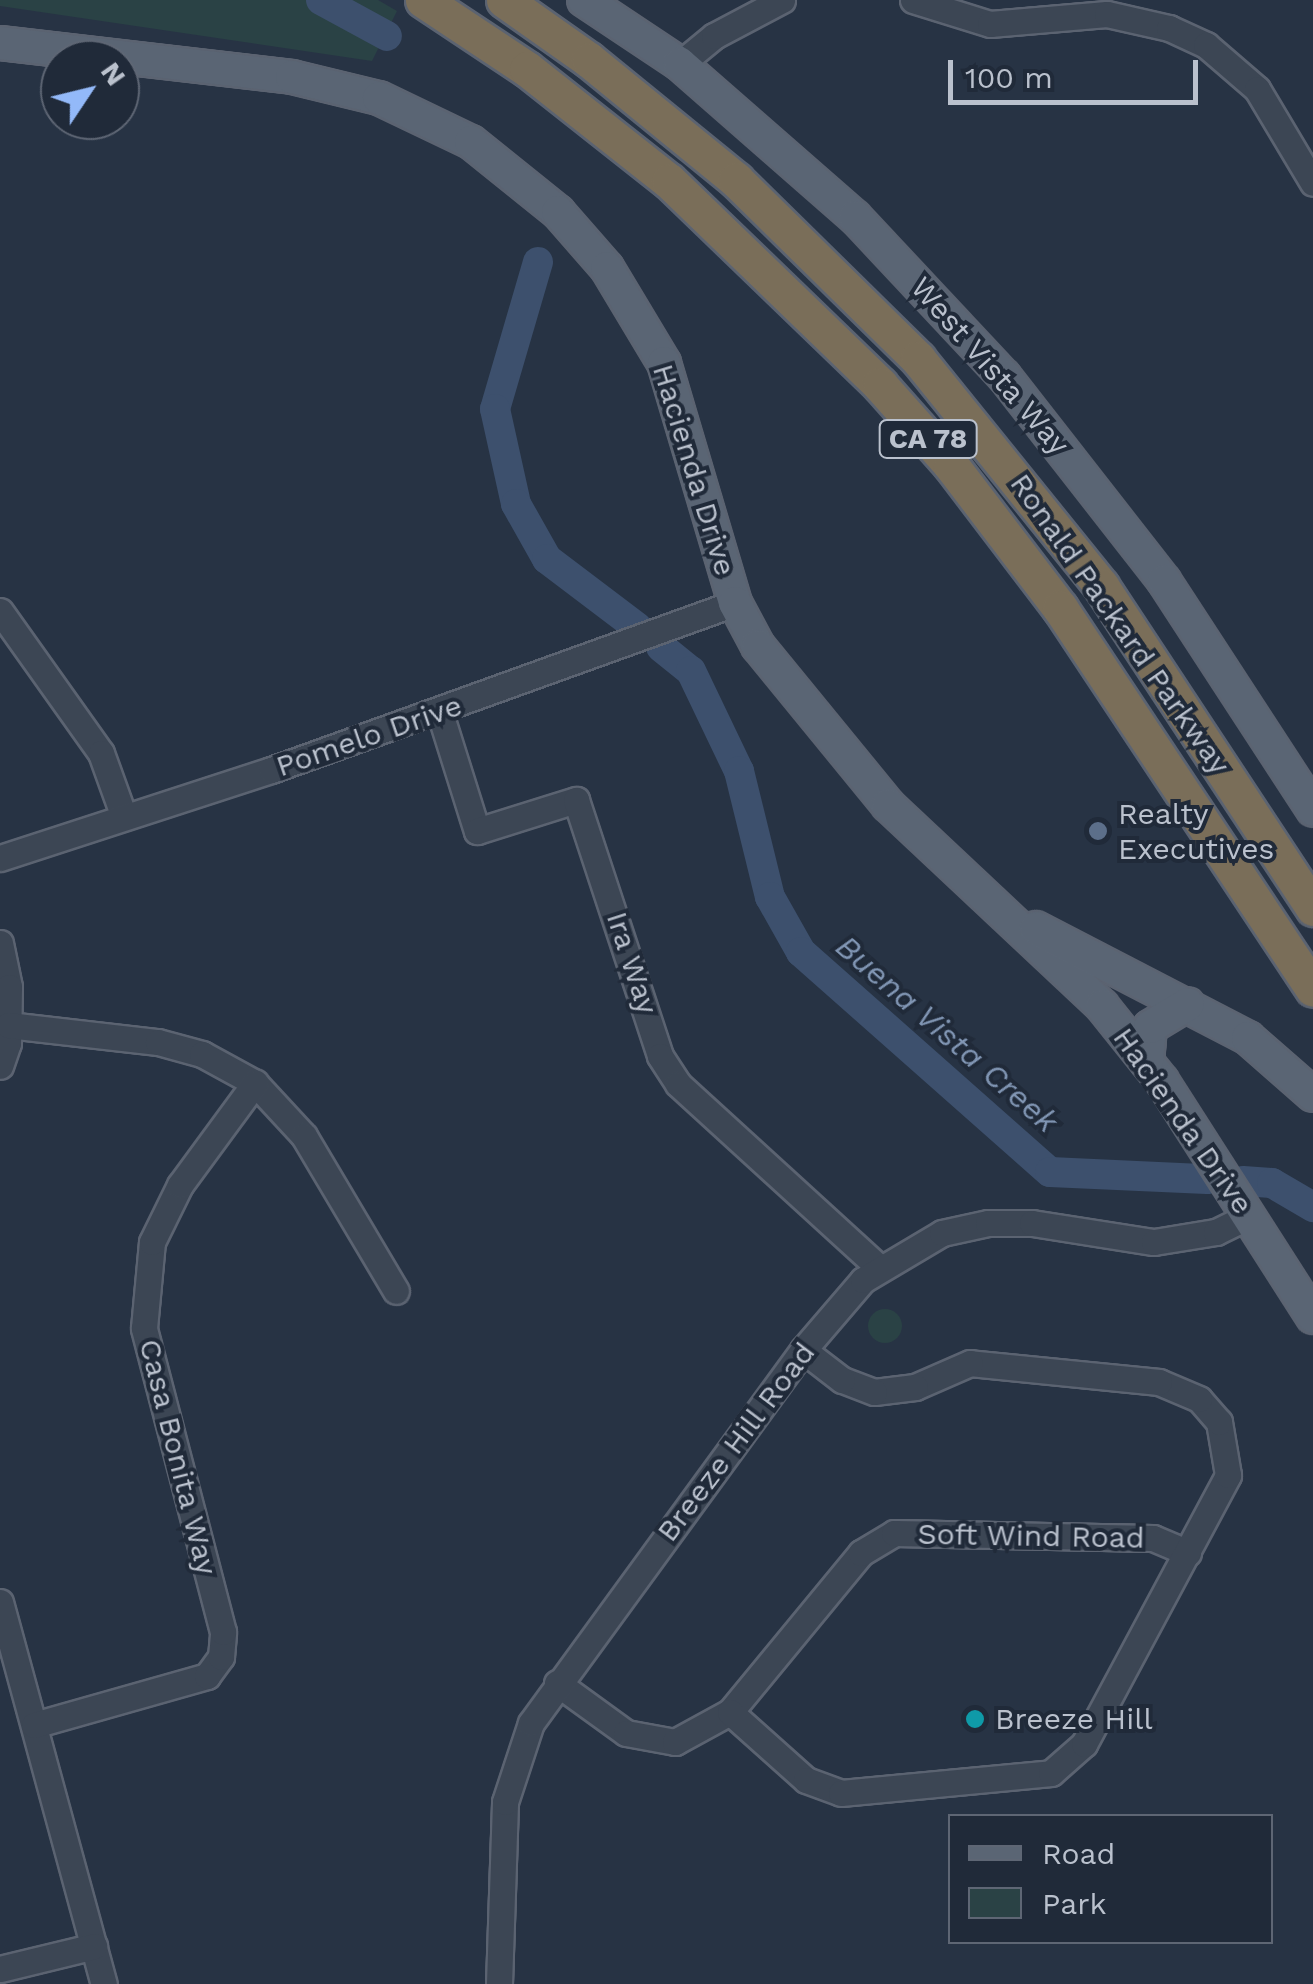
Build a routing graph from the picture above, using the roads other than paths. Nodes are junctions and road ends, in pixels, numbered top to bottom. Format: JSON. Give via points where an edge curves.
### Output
{"nodes":[{"id":1,"x":423,"y":0,"type":"edge"},
{"id":2,"x":504,"y":0,"type":"edge"},
{"id":3,"x":584,"y":0,"type":"edge"},
{"id":4,"x":782,"y":0,"type":"edge"},
{"id":5,"x":913,"y":0,"type":"edge"},
{"id":6,"x":1109,"y":7,"type":"edge"},
{"id":7,"x":0,"y":43,"type":"edge"},
{"id":8,"x":680,"y":64,"type":"junction"},
{"id":9,"x":1313,"y":183,"type":"edge"},
{"id":10,"x":735,"y":603,"type":"junction"},
{"id":11,"x":0,"y":611,"type":"edge"},
{"id":12,"x":440,"y":710,"type":"junction"},
{"id":13,"x":1313,"y":810,"type":"edge"},
{"id":14,"x":124,"y":817,"type":"junction"},
{"id":15,"x":0,"y":858,"type":"edge"},
{"id":16,"x":944,"y":862,"type":"junction"},
{"id":17,"x":1313,"y":908,"type":"edge"},
{"id":18,"x":0,"y":943,"type":"edge"},
{"id":19,"x":1313,"y":989,"type":"edge"},
{"id":20,"x":1188,"y":1004,"type":"junction"},
{"id":21,"x":8,"y":1025,"type":"junction"},
{"id":22,"x":1147,"y":1062,"type":"junction"},
{"id":23,"x":0,"y":1066,"type":"edge"},
{"id":24,"x":255,"y":1083,"type":"junction"},
{"id":25,"x":1313,"y":1095,"type":"edge"},
{"id":26,"x":1249,"y":1216,"type":"junction"},
{"id":27,"x":877,"y":1266,"type":"junction"},
{"id":28,"x":396,"y":1291,"type":"dead end"},
{"id":29,"x":1313,"y":1317,"type":"edge"},
{"id":30,"x":803,"y":1350,"type":"junction"},
{"id":31,"x":1188,"y":1552,"type":"junction"},
{"id":32,"x":0,"y":1602,"type":"edge"},
{"id":33,"x":557,"y":1683,"type":"junction"},
{"id":34,"x":730,"y":1712,"type":"junction"},
{"id":35,"x":34,"y":1725,"type":"junction"},
{"id":36,"x":94,"y":1946,"type":"junction"},
{"id":37,"x":0,"y":1968,"type":"edge"},
{"id":38,"x":104,"y":1984,"type":"edge"},
{"id":39,"x":499,"y":1984,"type":"edge"}],
"edges":[{"from":1,"to":19,"type":"highway","name":"Ronald Packard Parkway","number":"CA 78","via":[[527,69],[669,181],[880,385],[1049,593]]},
{"from":2,"to":17,"type":"highway","name":"Ronald Packard Parkway","number":"CA 78","via":[[736,180],[918,359],[1101,586]]},
{"from":3,"to":8,"type":"main road","name":"West Vista Way"},
{"from":4,"to":8,"type":"street","via":[[714,36]]},
{"from":5,"to":6,"type":"street","via":[[990,24]]},
{"from":6,"to":9,"type":"street","via":[[1169,28],[1236,68],[1276,115]]},
{"from":7,"to":10,"type":"main road","name":"Hacienda Drive","via":[[292,77],[380,98],[472,142],[519,177],[590,245],[664,364]]},
{"from":8,"to":13,"type":"main road","name":"West Vista Way","via":[[855,216],[1004,376],[1164,581]]},
{"from":10,"to":12,"type":"street","name":"Pomelo Drive"},
{"from":10,"to":16,"type":"main road","name":"Hacienda Drive","via":[[793,696]]},
{"from":11,"to":14,"type":"street","via":[[101,753]]},
{"from":12,"to":14,"type":"street","name":"Pomelo Drive"},
{"from":12,"to":27,"type":"street","name":"Ira Way","via":[[478,830],[576,800],[660,1056],[678,1084]]},
{"from":14,"to":15,"type":"street","name":"Pomelo Drive"},
{"from":16,"to":20,"type":"main road","name":"Hacienda Drive","via":[[1044,933]]},
{"from":16,"to":22,"type":"main road","name":"Hacienda Drive","via":[[1102,1006]]},
{"from":18,"to":21,"type":"street"},
{"from":20,"to":22,"type":"main road","via":[[1150,1026]]},
{"from":20,"to":25,"type":"main road","name":"Hacienda Drive","via":[[1248,1038]]},
{"from":21,"to":23,"type":"street"},
{"from":21,"to":24,"type":"street","via":[[158,1042],[202,1054]]},
{"from":22,"to":26,"type":"main road","name":"Hacienda Drive"},
{"from":24,"to":28,"type":"street","via":[[304,1136]]},
{"from":24,"to":35,"type":"street","name":"Casa Bonita Way","via":[[180,1185],[152,1242],[144,1328],[223,1632],[221,1657],[207,1676]]},
{"from":26,"to":27,"type":"street","name":"Breeze Hill Road","via":[[1216,1232],[1154,1242],[1032,1223],[988,1224],[942,1234]]},
{"from":26,"to":29,"type":"main road","name":"Hacienda Drive"},
{"from":27,"to":30,"type":"street","name":"Breeze Hill Road"},
{"from":30,"to":31,"type":"street","via":[[842,1380],[874,1392],[916,1387],[970,1364],[1159,1382],[1199,1400],[1226,1439],[1228,1475]]},
{"from":30,"to":33,"type":"street","name":"Breeze Hill Road"},
{"from":31,"to":34,"type":"street","name":"Soft Wind Road","via":[[1153,1538],[894,1533],[861,1553]]},
{"from":31,"to":34,"type":"street","via":[[1084,1744],[1050,1773],[841,1793],[806,1780]]},
{"from":32,"to":35,"type":"street"},
{"from":33,"to":34,"type":"street","name":"Soft Wind Road","via":[[626,1733],[652,1741],[696,1736]]},
{"from":33,"to":39,"type":"street","name":"Breeze Hill Road","via":[[512,1768]]},
{"from":35,"to":36,"type":"street"},
{"from":36,"to":37,"type":"street"},
{"from":36,"to":38,"type":"street"}]}
